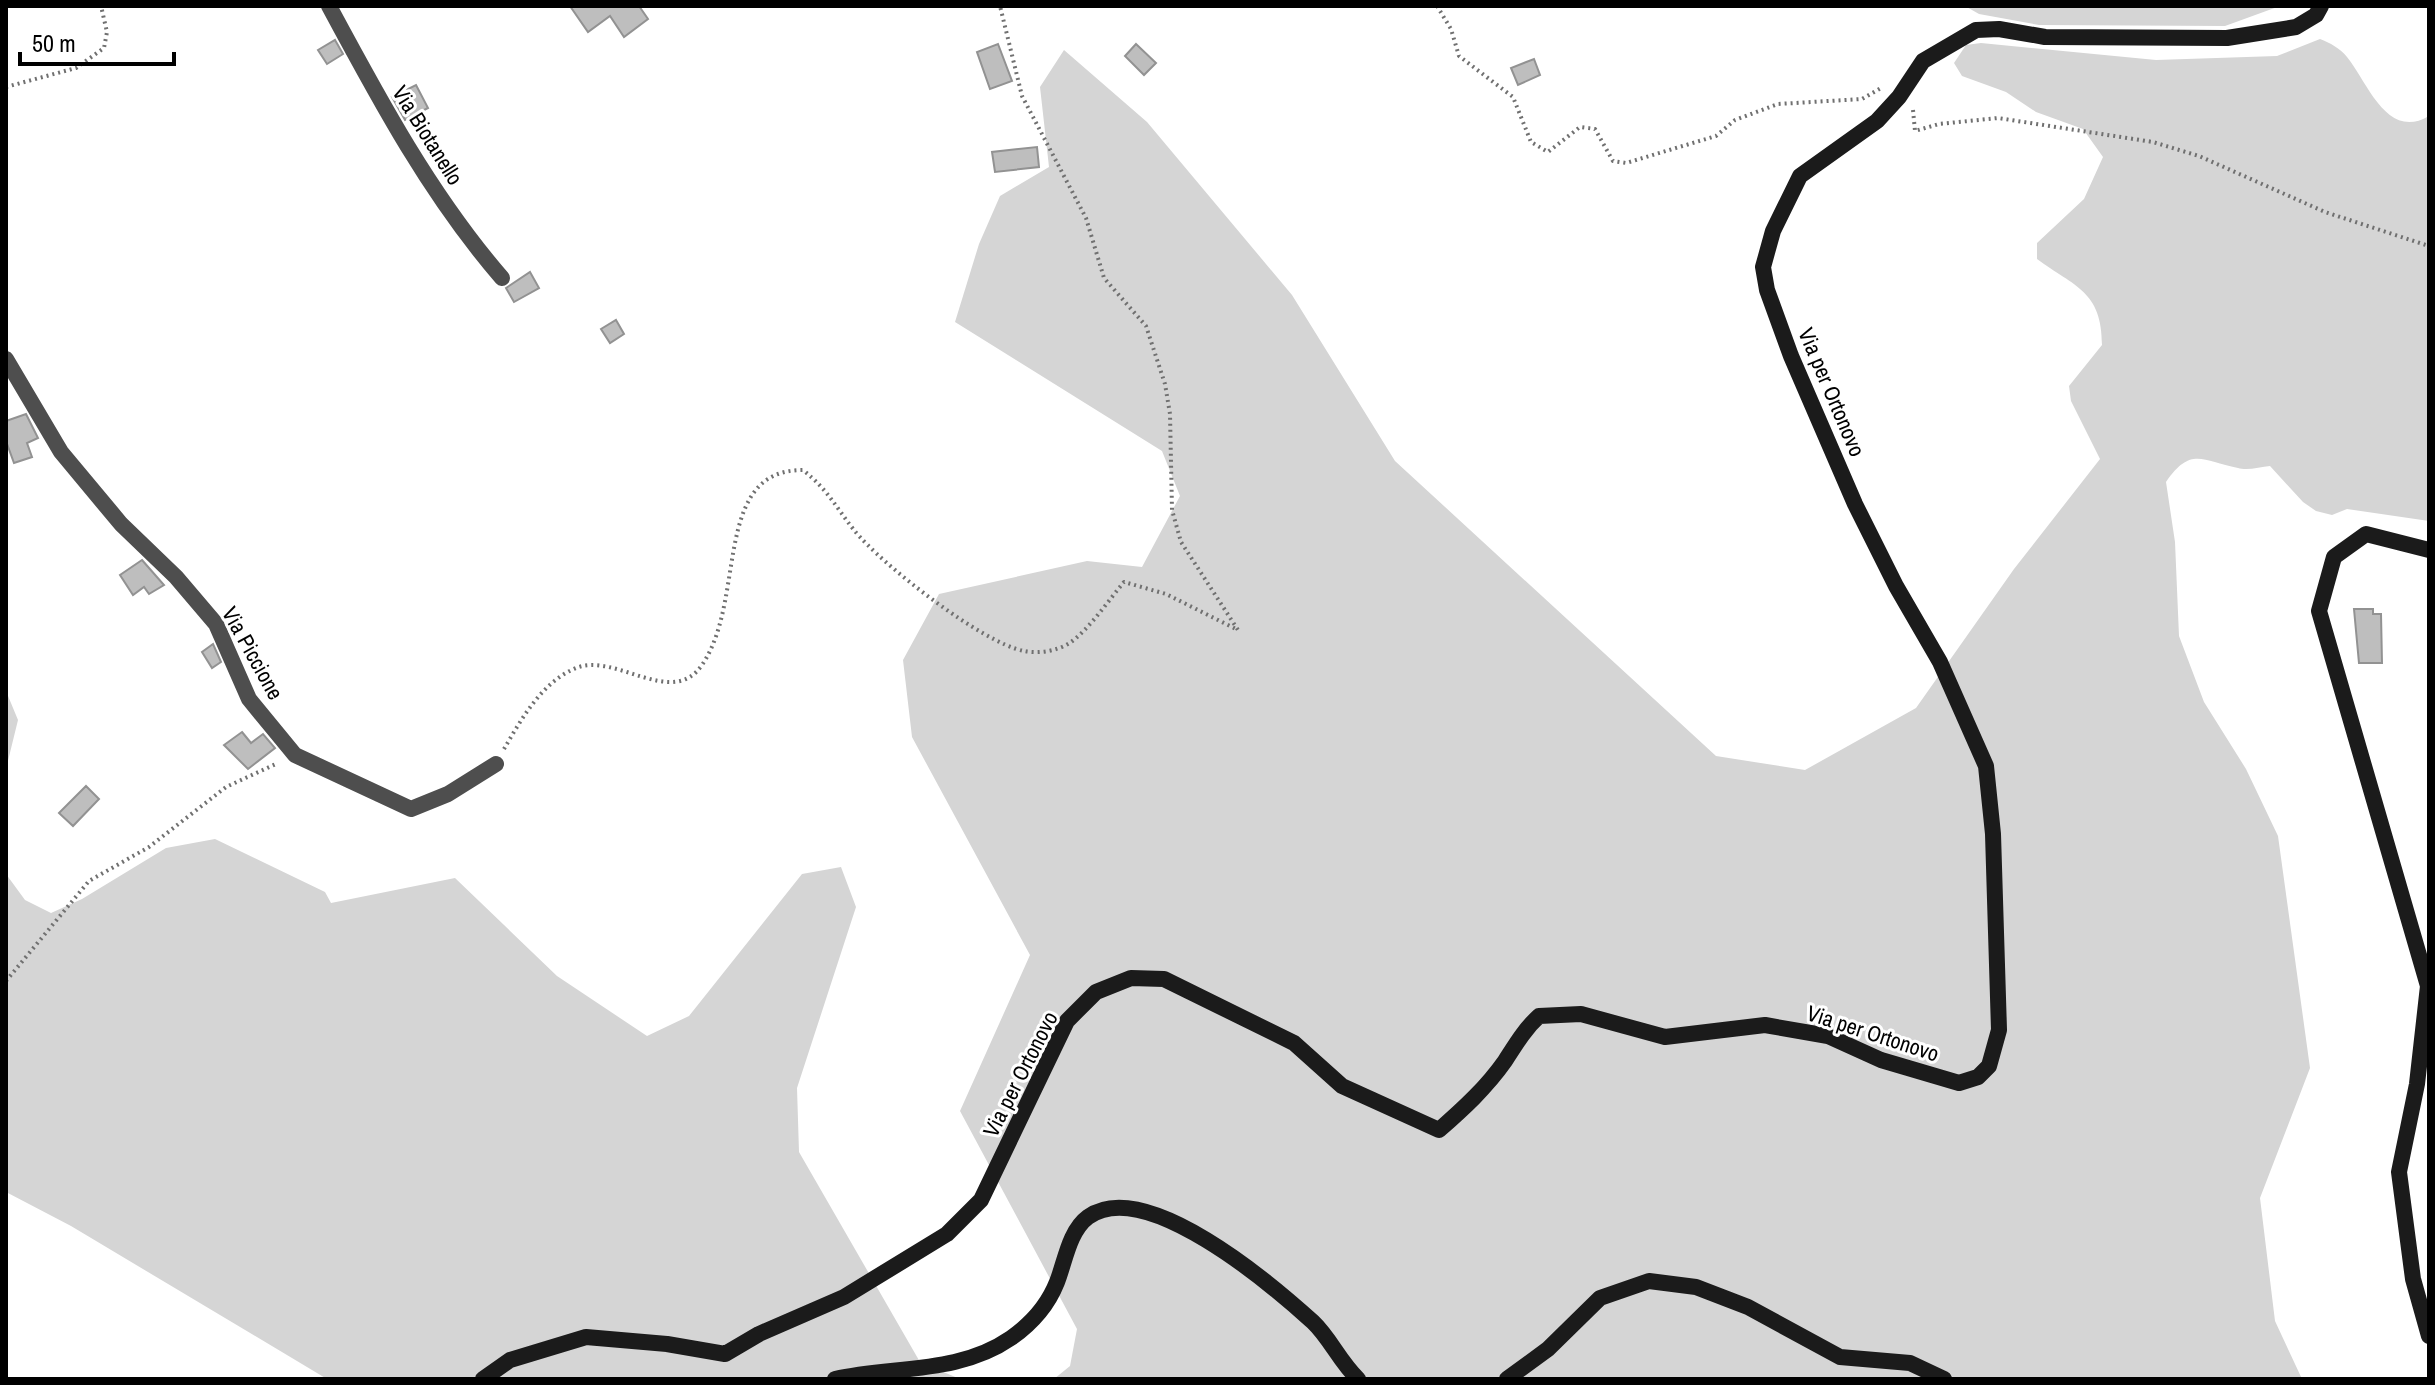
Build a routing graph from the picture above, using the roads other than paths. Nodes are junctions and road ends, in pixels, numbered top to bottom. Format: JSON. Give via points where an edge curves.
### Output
{"nodes":[{"id":1,"x":329,"y":6,"type":"edge"},
{"id":2,"x":2321,"y":6,"type":"edge"},
{"id":3,"x":502,"y":278,"type":"dead end"},
{"id":4,"x":6,"y":359,"type":"edge"},
{"id":5,"x":2429,"y":550,"type":"edge"},
{"id":6,"x":496,"y":764,"type":"road end"},
{"id":7,"x":2429,"y":1336,"type":"edge"},
{"id":8,"x":483,"y":1379,"type":"edge"},
{"id":9,"x":835,"y":1379,"type":"edge"},
{"id":10,"x":1358,"y":1379,"type":"edge"},
{"id":11,"x":1507,"y":1379,"type":"edge"},
{"id":12,"x":1944,"y":1379,"type":"edge"}],
"edges":[{"from":1,"to":3,"type":"street","name":"Via Biotanello","via":[[398,134]]},
{"from":2,"to":8,"type":"street","name":"Via per Ortonovo","via":[[2296,27],[2227,38],[2045,37],[1976,30],[1923,61],[1877,121],[1800,176],[1773,231],[1763,267],[1791,356],[1855,504],[1940,662],[1986,766],[1999,1030],[1989,1066],[1978,1077],[1959,1083],[1881,1060],[1828,1036],[1765,1025],[1665,1037],[1581,1014],[1539,1016],[1472,1101],[1439,1130],[1342,1086],[1294,1043],[1164,979],[1131,978],[1096,992],[1067,1021],[981,1200],[947,1234],[895,1267],[725,1354],[586,1337],[510,1360]]},
{"from":4,"to":6,"type":"street","name":"Via Piccione","via":[[61,452],[216,624],[249,699],[295,755],[411,809],[448,794]]},
{"from":5,"to":7,"type":"street","via":[[2366,534],[2334,557],[2319,611],[2428,986],[2417,1084],[2399,1172],[2413,1279]]},
{"from":9,"to":10,"type":"street","via":[[959,1364],[1011,1338],[1043,1309],[1066,1250],[1087,1218],[1115,1205],[1165,1219],[1219,1245],[1315,1324]]},
{"from":11,"to":12,"type":"street","via":[[1548,1349],[1600,1298],[1649,1281],[1696,1287],[1748,1307],[1840,1357],[1910,1363]]}]}
